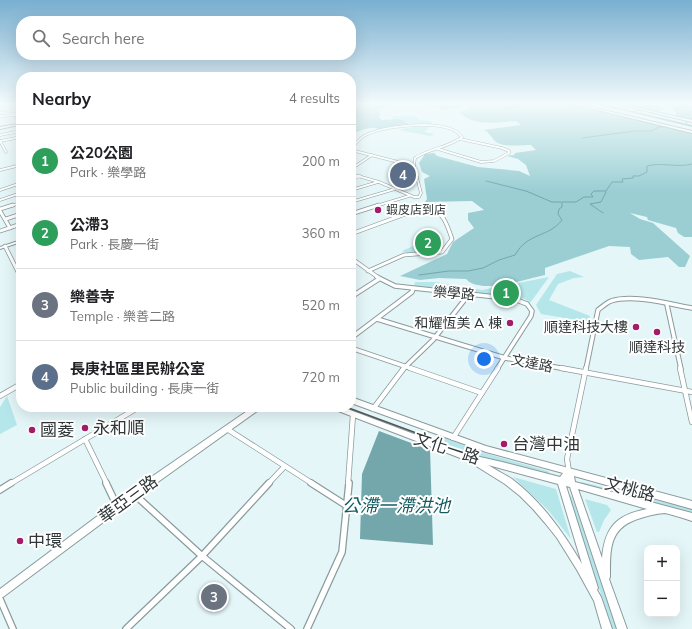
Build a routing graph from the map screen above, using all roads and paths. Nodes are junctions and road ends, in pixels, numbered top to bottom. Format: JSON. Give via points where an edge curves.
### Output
{"nodes":[{"id":1,"x":374,"y":133,"type":"edge"},
{"id":2,"x":458,"y":133,"type":"edge"},
{"id":3,"x":16,"y":138,"type":"edge"},
{"id":4,"x":460,"y":139,"type":"junction"},
{"id":5,"x":0,"y":141,"type":"edge"},
{"id":6,"x":356,"y":143,"type":"edge"},
{"id":7,"x":438,"y":149,"type":"junction"},
{"id":8,"x":0,"y":150,"type":"edge"},
{"id":9,"x":356,"y":151,"type":"edge"},
{"id":10,"x":372,"y":155,"type":"junction"},
{"id":11,"x":16,"y":166,"type":"edge"},
{"id":12,"x":356,"y":166,"type":"edge"},
{"id":13,"x":414,"y":166,"type":"junction"},
{"id":14,"x":0,"y":170,"type":"edge"},
{"id":15,"x":356,"y":175,"type":"edge"},
{"id":16,"x":360,"y":176,"type":"junction"},
{"id":17,"x":356,"y":178,"type":"edge"},
{"id":18,"x":379,"y":182,"type":"junction"},
{"id":19,"x":409,"y":182,"type":"dead end"},
{"id":20,"x":0,"y":184,"type":"edge"},
{"id":21,"x":16,"y":185,"type":"edge"},
{"id":22,"x":5,"y":188,"type":"junction"},
{"id":23,"x":396,"y":188,"type":"junction"},
{"id":24,"x":356,"y":189,"type":"edge"},
{"id":25,"x":0,"y":190,"type":"edge"},
{"id":26,"x":16,"y":195,"type":"edge"},
{"id":27,"x":409,"y":195,"type":"junction"},
{"id":28,"x":0,"y":200,"type":"edge"},
{"id":29,"x":356,"y":200,"type":"edge"},
{"id":30,"x":16,"y":205,"type":"edge"},
{"id":31,"x":0,"y":210,"type":"edge"},
{"id":32,"x":356,"y":212,"type":"edge"},
{"id":33,"x":16,"y":216,"type":"edge"},
{"id":34,"x":6,"y":219,"type":"junction"},
{"id":35,"x":16,"y":226,"type":"edge"},
{"id":36,"x":10,"y":228,"type":"junction"},
{"id":37,"x":0,"y":231,"type":"edge"},
{"id":38,"x":356,"y":232,"type":"edge"},
{"id":39,"x":16,"y":242,"type":"edge"},
{"id":40,"x":1,"y":246,"type":"edge"},
{"id":41,"x":356,"y":262,"type":"edge"},
{"id":42,"x":16,"y":270,"type":"edge"},
{"id":43,"x":368,"y":270,"type":"junction"},
{"id":44,"x":379,"y":278,"type":"junction"},
{"id":45,"x":413,"y":289,"type":"junction"},
{"id":46,"x":356,"y":294,"type":"edge"},
{"id":47,"x":467,"y":294,"type":"junction"},
{"id":48,"x":667,"y":305,"type":"junction"},
{"id":49,"x":692,"y":308,"type":"edge"},
{"id":50,"x":376,"y":319,"type":"junction"},
{"id":51,"x":356,"y":334,"type":"edge"},
{"id":52,"x":435,"y":336,"type":"junction"},
{"id":53,"x":356,"y":350,"type":"edge"},
{"id":54,"x":505,"y":358,"type":"junction"},
{"id":55,"x":405,"y":366,"type":"junction"},
{"id":56,"x":586,"y":374,"type":"junction"},
{"id":57,"x":16,"y":387,"type":"edge"},
{"id":58,"x":685,"y":391,"type":"junction"},
{"id":59,"x":692,"y":392,"type":"edge"},
{"id":60,"x":482,"y":393,"type":"junction"},
{"id":61,"x":0,"y":395,"type":"edge"},
{"id":62,"x":356,"y":402,"type":"edge"},
{"id":63,"x":373,"y":409,"type":"junction"},
{"id":64,"x":131,"y":412,"type":"edge"},
{"id":65,"x":251,"y":412,"type":"edge"},
{"id":66,"x":346,"y":412,"type":"edge"},
{"id":67,"x":353,"y":415,"type":"junction"},
{"id":68,"x":692,"y":422,"type":"edge"},
{"id":69,"x":227,"y":429,"type":"junction"},
{"id":70,"x":453,"y":438,"type":"junction"},
{"id":71,"x":85,"y":439,"type":"junction"},
{"id":72,"x":466,"y":457,"type":"junction"},
{"id":73,"x":284,"y":467,"type":"junction"},
{"id":74,"x":569,"y":472,"type":"junction"},
{"id":75,"x":561,"y":481,"type":"junction"},
{"id":76,"x":573,"y":484,"type":"junction"},
{"id":77,"x":0,"y":490,"type":"edge"},
{"id":78,"x":134,"y":494,"type":"junction"},
{"id":79,"x":692,"y":505,"type":"edge"},
{"id":80,"x":118,"y":506,"type":"junction"},
{"id":81,"x":347,"y":506,"type":"junction"},
{"id":82,"x":664,"y":509,"type":"junction"},
{"id":83,"x":692,"y":517,"type":"edge"},
{"id":84,"x":202,"y":556,"type":"junction"},
{"id":85,"x":607,"y":584,"type":"junction"},
{"id":86,"x":0,"y":594,"type":"edge"},
{"id":87,"x":0,"y":599,"type":"edge"},
{"id":88,"x":598,"y":600,"type":"junction"},
{"id":89,"x":13,"y":629,"type":"edge"},
{"id":90,"x":126,"y":629,"type":"edge"},
{"id":91,"x":291,"y":629,"type":"edge"},
{"id":92,"x":307,"y":629,"type":"edge"},
{"id":93,"x":607,"y":629,"type":"edge"},
{"id":94,"x":622,"y":629,"type":"edge"}],
"edges":[{"from":1,"to":6,"type":"street","via":[[366,135]]},
{"from":2,"to":4,"type":"street","via":[[462,137]]},
{"from":3,"to":5,"type":"street"},
{"from":4,"to":7,"type":"street"},
{"from":4,"to":7,"type":"street","via":[[502,148],[509,153],[494,161],[481,162]]},
{"from":5,"to":8,"type":"street","via":[[6,150]]},
{"from":7,"to":13,"type":"street","via":[[420,154],[415,158]]},
{"from":9,"to":10,"type":"street"},
{"from":10,"to":12,"type":"street"},
{"from":10,"to":13,"type":"street"},
{"from":11,"to":14,"type":"street"},
{"from":13,"to":27,"type":"street","via":[[422,195],[417,198]]},
{"from":15,"to":16,"type":"street"},
{"from":16,"to":17,"type":"street"},
{"from":16,"to":18,"type":"street"},
{"from":18,"to":23,"type":"street"},
{"from":18,"to":24,"type":"street"},
{"from":19,"to":23,"type":"street"},
{"from":20,"to":22,"type":"street"},
{"from":21,"to":22,"type":"street"},
{"from":22,"to":25,"type":"street"},
{"from":23,"to":27,"type":"street"},
{"from":23,"to":29,"type":"street"},
{"from":26,"to":28,"type":"street"},
{"from":27,"to":32,"type":"street"},
{"from":30,"to":31,"type":"street"},
{"from":31,"to":34,"type":"street"},
{"from":33,"to":34,"type":"street"},
{"from":34,"to":36,"type":"street"},
{"from":35,"to":36,"type":"street"},
{"from":36,"to":37,"type":"street"},
{"from":38,"to":43,"type":"street","via":[[427,206],[437,210],[444,217],[452,238],[442,252],[404,255]]},
{"from":39,"to":40,"type":"street"},
{"from":40,"to":42,"type":"street"},
{"from":41,"to":43,"type":"street","name":"樂學路"},
{"from":43,"to":44,"type":"street","name":"樂學路"},
{"from":44,"to":45,"type":"street","name":"樂學路","via":[[394,286]]},
{"from":44,"to":46,"type":"street"},
{"from":45,"to":47,"type":"street","name":"樂學路"},
{"from":45,"to":50,"type":"street"},
{"from":47,"to":52,"type":"street"},
{"from":47,"to":54,"type":"street","name":"樂學路","via":[[522,301],[532,311]]},
{"from":48,"to":49,"type":"street"},
{"from":48,"to":56,"type":"street","via":[[619,300],[610,301],[602,306],[596,315]]},
{"from":48,"to":58,"type":"street"},
{"from":50,"to":51,"type":"street"},
{"from":50,"to":52,"type":"street","name":"文達路"},
{"from":52,"to":54,"type":"street","name":"文達路"},
{"from":52,"to":55,"type":"street"},
{"from":53,"to":55,"type":"street"},
{"from":54,"to":56,"type":"street","name":"文達路"},
{"from":54,"to":60,"type":"street","name":"樂學路"},
{"from":55,"to":60,"type":"street"},
{"from":55,"to":63,"type":"street"},
{"from":56,"to":58,"type":"street","name":"文達路"},
{"from":56,"to":74,"type":"street","via":[[567,459]]},
{"from":57,"to":61,"type":"street"},
{"from":58,"to":59,"type":"street","name":"文達路"},
{"from":58,"to":68,"type":"street"},
{"from":60,"to":70,"type":"street","name":"樂學路"},
{"from":62,"to":63,"type":"street","name":"文化一路"},
{"from":63,"to":70,"type":"street","name":"文化一路"},
{"from":64,"to":71,"type":"street"},
{"from":65,"to":69,"type":"street","name":"華亞三路"},
{"from":66,"to":67,"type":"street","name":"文化一路"},
{"from":67,"to":72,"type":"street","name":"文化一路"},
{"from":67,"to":81,"type":"street"},
{"from":69,"to":73,"type":"street"},
{"from":69,"to":78,"type":"street","name":"華亞三路"},
{"from":70,"to":74,"type":"street","name":"文化一路"},
{"from":71,"to":77,"type":"street"},
{"from":71,"to":80,"type":"street"},
{"from":72,"to":75,"type":"street","name":"文化一路"},
{"from":72,"to":88,"type":"street","via":[[508,481],[528,498],[550,522]]},
{"from":73,"to":81,"type":"street"},
{"from":73,"to":84,"type":"street"},
{"from":74,"to":75,"type":"street"},
{"from":74,"to":76,"type":"street"},
{"from":74,"to":79,"type":"street","name":"文桃路"},
{"from":75,"to":76,"type":"street","name":"文化一路"},
{"from":75,"to":88,"type":"street"},
{"from":76,"to":82,"type":"street","name":"文桃路"},
{"from":76,"to":85,"type":"street"},
{"from":78,"to":80,"type":"street","name":"華亞三路"},
{"from":78,"to":84,"type":"street"},
{"from":80,"to":86,"type":"street","name":"華亞三路"},
{"from":81,"to":92,"type":"street","via":[[342,552]]},
{"from":82,"to":83,"type":"street","name":"文桃路"},
{"from":82,"to":85,"type":"street","via":[[636,514],[623,520],[613,531],[607,549]]},
{"from":84,"to":90,"type":"street"},
{"from":84,"to":91,"type":"street"},
{"from":85,"to":94,"type":"street"},
{"from":87,"to":89,"type":"street"},
{"from":88,"to":93,"type":"street"}]}
